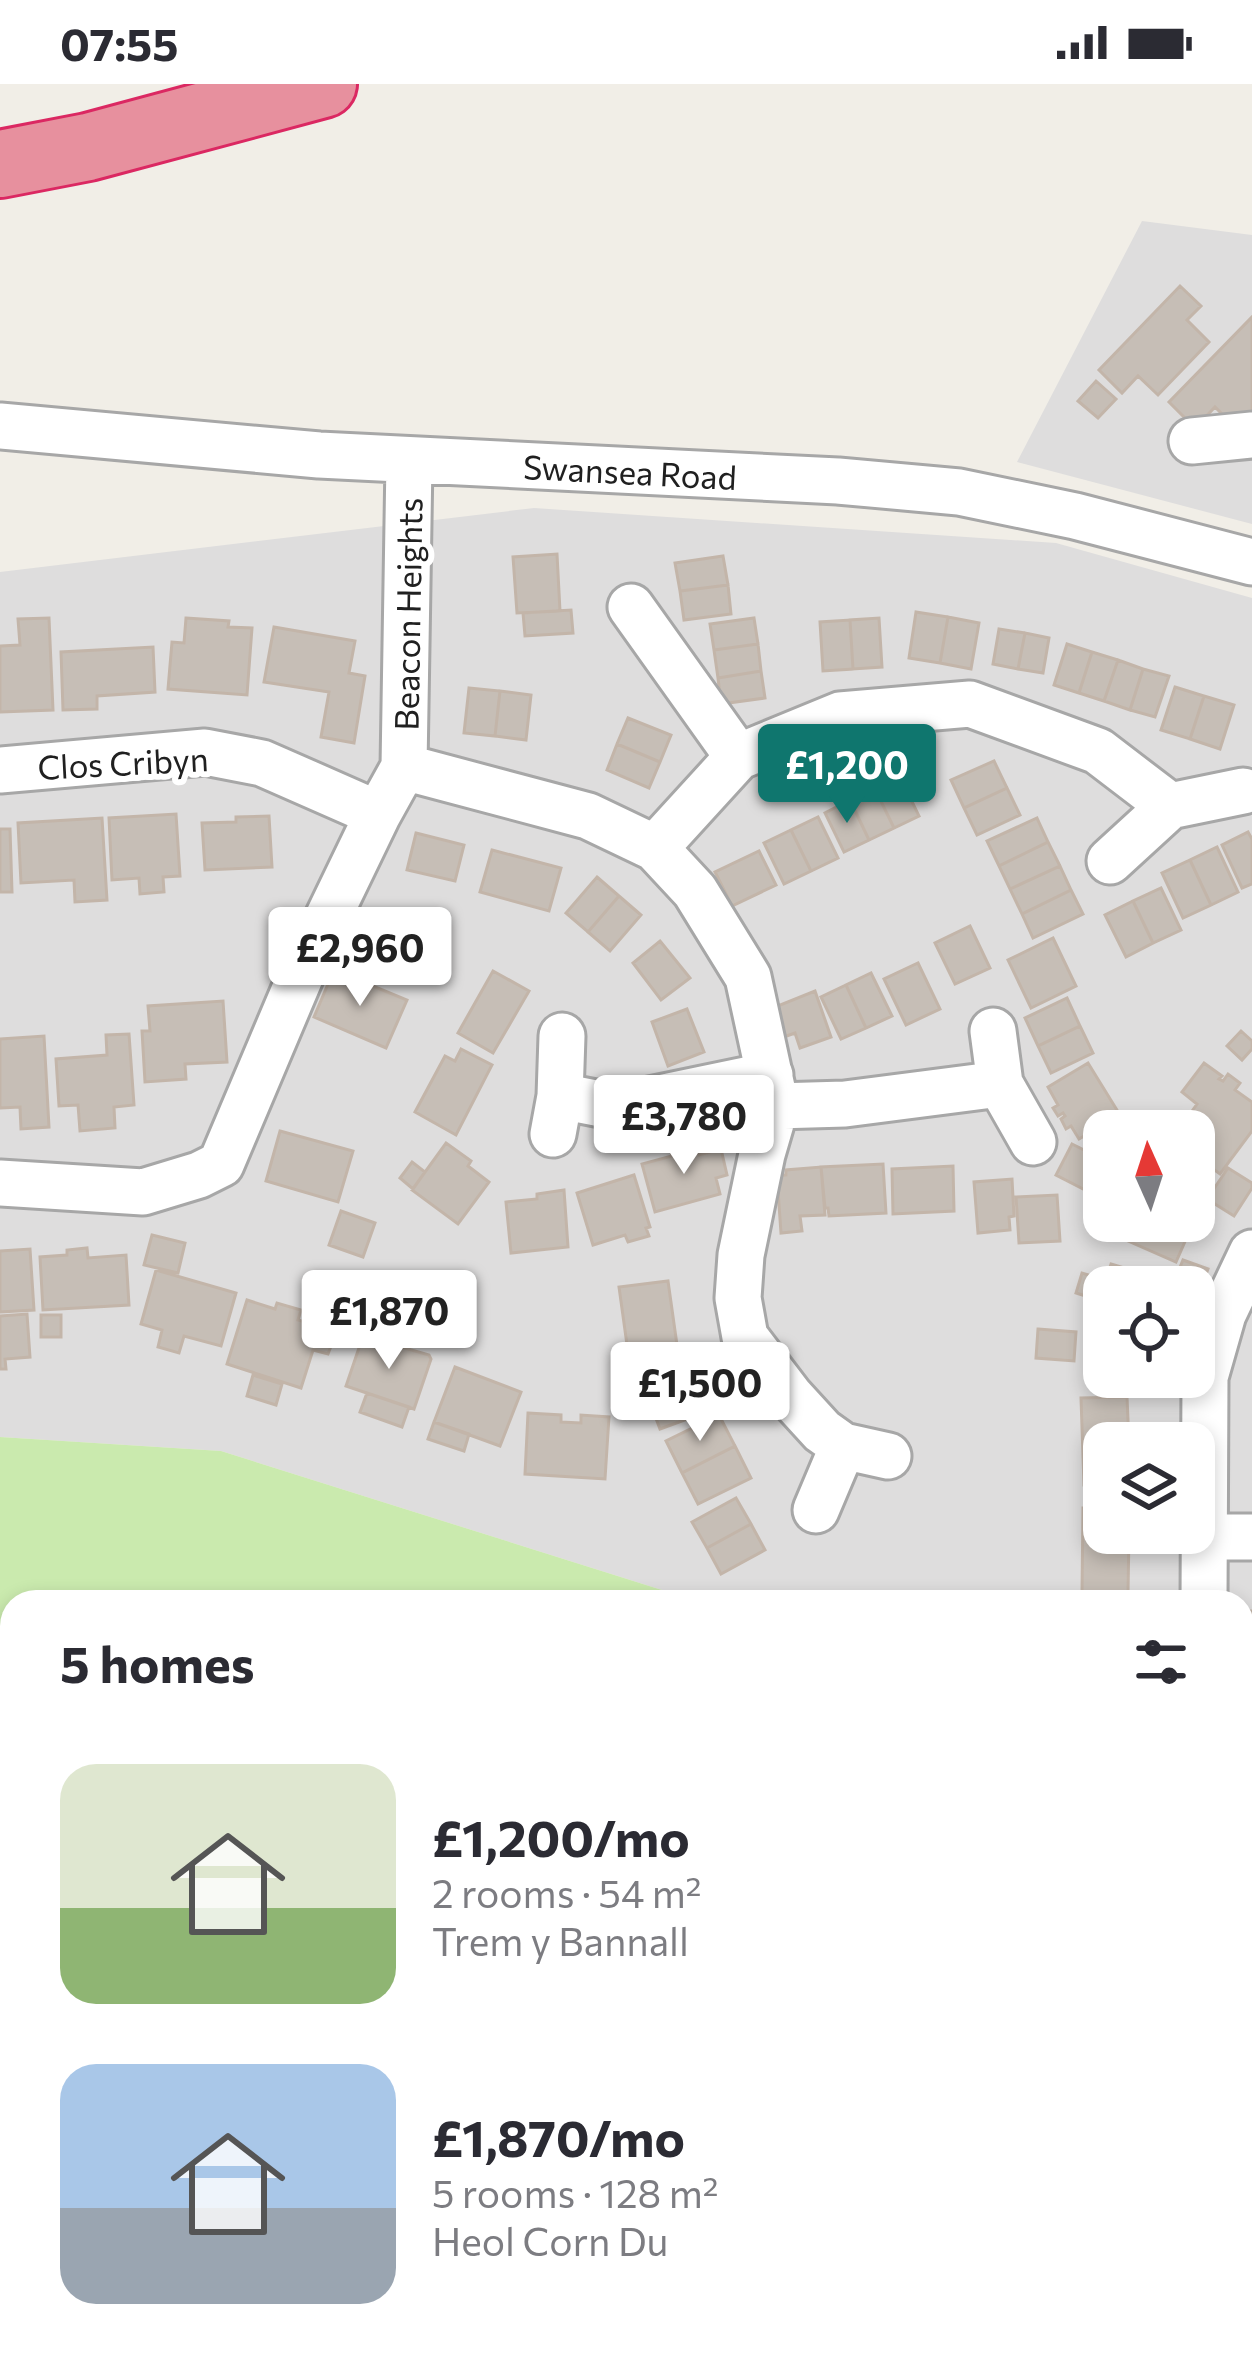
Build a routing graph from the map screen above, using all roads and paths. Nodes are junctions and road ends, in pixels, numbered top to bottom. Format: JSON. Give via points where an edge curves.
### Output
{"nodes":[{"id":1,"x":323,"y":84,"type":"edge"},
{"id":2,"x":0,"y":164,"type":"edge"},
{"id":3,"x":0,"y":426,"type":"edge"},
{"id":4,"x":1252,"y":435,"type":"edge"},
{"id":5,"x":1192,"y":441,"type":"dead end"},
{"id":6,"x":409,"y":460,"type":"junction"},
{"id":7,"x":1252,"y":562,"type":"edge"},
{"id":8,"x":631,"y":607,"type":"dead end"},
{"id":9,"x":738,"y":757,"type":"junction"},
{"id":10,"x":404,"y":767,"type":"junction"},
{"id":11,"x":0,"y":770,"type":"edge"},
{"id":12,"x":1243,"y":791,"type":"dead end"},
{"id":13,"x":1170,"y":806,"type":"junction"},
{"id":14,"x":378,"y":814,"type":"junction"},
{"id":15,"x":655,"y":848,"type":"junction"},
{"id":16,"x":1110,"y":861,"type":"dead end"},
{"id":17,"x":993,"y":1031,"type":"dead end"},
{"id":18,"x":562,"y":1036,"type":"dead end"},
{"id":19,"x":1000,"y":1084,"type":"junction"},
{"id":20,"x":773,"y":1090,"type":"junction"},
{"id":21,"x":1034,"y":1142,"type":"dead end"},
{"id":22,"x":0,"y":1183,"type":"edge"},
{"id":23,"x":1252,"y":1253,"type":"edge"},
{"id":24,"x":1205,"y":1422,"type":"edge"},
{"id":25,"x":843,"y":1446,"type":"junction"},
{"id":26,"x":888,"y":1456,"type":"dead end"},
{"id":27,"x":816,"y":1510,"type":"dead end"},
{"id":28,"x":1215,"y":1537,"type":"edge"},
{"id":29,"x":1252,"y":1537,"type":"edge"},
{"id":30,"x":1204,"y":1554,"type":"edge"},
{"id":31,"x":1204,"y":1590,"type":"edge"}],
"edges":[{"from":1,"to":2,"type":"highway"},
{"from":3,"to":6,"type":"street","name":"Swansea Road"},
{"from":4,"to":5,"type":"street"},
{"from":6,"to":7,"type":"street","name":"Swansea Road","via":[[959,492]]},
{"from":6,"to":10,"type":"street","name":"Beacon Heights"},
{"from":8,"to":9,"type":"street"},
{"from":9,"to":13,"type":"street","via":[[840,715],[970,704],[1098,752]]},
{"from":9,"to":15,"type":"street"},
{"from":10,"to":14,"type":"street","name":"Beacon Heights"},
{"from":10,"to":15,"type":"street","name":"Beacon Heights","via":[[588,816]]},
{"from":11,"to":14,"type":"street","name":"Clos Cribyn","via":[[205,752],[262,763]]},
{"from":12,"to":13,"type":"street"},
{"from":13,"to":16,"type":"street"},
{"from":14,"to":22,"type":"street","name":"Beacon Heights","via":[[221,1164],[143,1192]]},
{"from":15,"to":20,"type":"street","name":"Beacon Heights","via":[[694,891],[748,977]]},
{"from":17,"to":19,"type":"street"},
{"from":18,"to":20,"type":"street","via":[[556,1115]]},
{"from":19,"to":20,"type":"street","via":[[845,1104]]},
{"from":19,"to":21,"type":"street"},
{"from":20,"to":25,"type":"street","name":"Beacon Heights","via":[[741,1255],[745,1337]]},
{"from":23,"to":24,"type":"street","via":[[1205,1377]]},
{"from":25,"to":26,"type":"street","name":"Beacon Heights"},
{"from":25,"to":27,"type":"street"},
{"from":28,"to":29,"type":"street"},
{"from":30,"to":31,"type":"street"}]}
